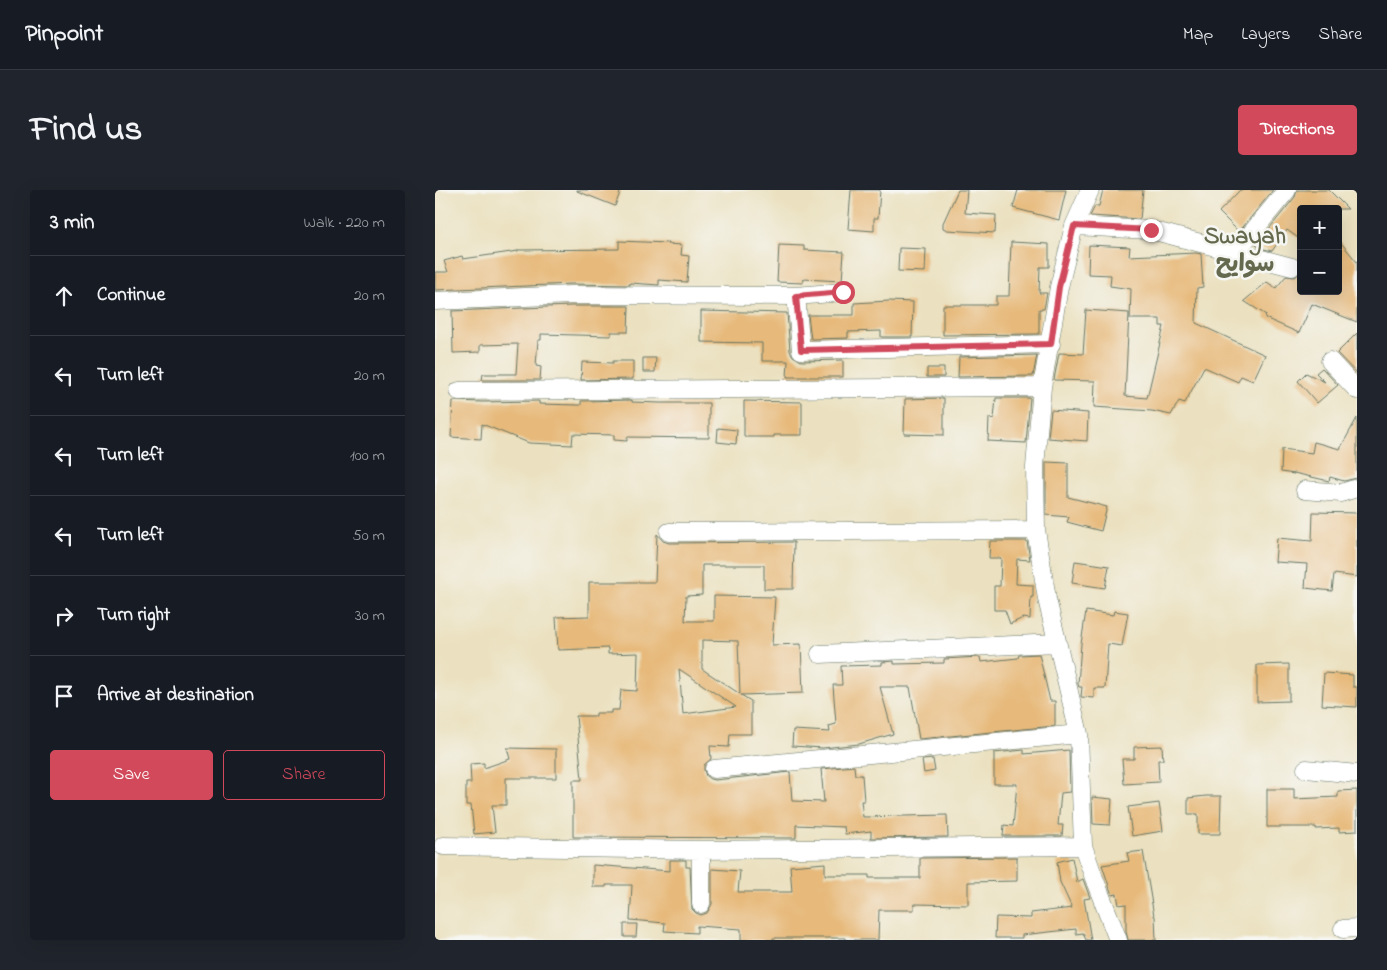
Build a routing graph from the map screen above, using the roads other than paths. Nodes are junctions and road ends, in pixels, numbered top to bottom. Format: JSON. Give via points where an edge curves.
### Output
{"nodes":[{"id":1,"x":1090,"y":190,"type":"edge"},
{"id":2,"x":1287,"y":190,"type":"edge"},
{"id":3,"x":1074,"y":226,"type":"junction"},
{"id":4,"x":1235,"y":253,"type":"junction"},
{"id":5,"x":1292,"y":268,"type":"dead end"},
{"id":6,"x":843,"y":292,"type":"dead end"},
{"id":7,"x":796,"y":296,"type":"junction"},
{"id":8,"x":435,"y":301,"type":"edge"},
{"id":9,"x":1051,"y":344,"type":"junction"},
{"id":10,"x":1330,"y":361,"type":"dead end"},
{"id":11,"x":1042,"y":387,"type":"junction"},
{"id":12,"x":1357,"y":390,"type":"edge"},
{"id":13,"x":459,"y":391,"type":"dead end"},
{"id":14,"x":1357,"y":488,"type":"edge"},
{"id":15,"x":1305,"y":490,"type":"dead end"},
{"id":16,"x":1036,"y":530,"type":"junction"},
{"id":17,"x":669,"y":532,"type":"dead end"},
{"id":18,"x":1056,"y":643,"type":"junction"},
{"id":19,"x":820,"y":654,"type":"dead end"},
{"id":20,"x":1079,"y":734,"type":"junction"},
{"id":21,"x":1305,"y":769,"type":"dead end"},
{"id":22,"x":713,"y":770,"type":"dead end"},
{"id":23,"x":1357,"y":774,"type":"edge"},
{"id":24,"x":443,"y":846,"type":"dead end"},
{"id":25,"x":1083,"y":846,"type":"junction"},
{"id":26,"x":701,"y":850,"type":"junction"},
{"id":27,"x":701,"y":904,"type":"dead end"},
{"id":28,"x":1118,"y":940,"type":"edge"}],
"edges":[{"from":1,"to":3,"type":"street"},
{"from":2,"to":4,"type":"street"},
{"from":3,"to":4,"type":"street","via":[[1151,230]]},
{"from":3,"to":9,"type":"street","via":[[1059,287]]},
{"from":4,"to":5,"type":"street"},
{"from":6,"to":7,"type":"street"},
{"from":7,"to":8,"type":"street","via":[[571,296]]},
{"from":7,"to":9,"type":"street","via":[[801,350]]},
{"from":9,"to":11,"type":"street"},
{"from":10,"to":12,"type":"street"},
{"from":11,"to":13,"type":"street"},
{"from":11,"to":16,"type":"street","via":[[1035,467]]},
{"from":14,"to":15,"type":"street","via":[[1341,493]]},
{"from":16,"to":17,"type":"street"},
{"from":16,"to":18,"type":"street"},
{"from":18,"to":19,"type":"street"},
{"from":18,"to":20,"type":"street"},
{"from":20,"to":22,"type":"street"},
{"from":20,"to":25,"type":"street"},
{"from":21,"to":23,"type":"street"},
{"from":24,"to":26,"type":"street"},
{"from":25,"to":26,"type":"street"},
{"from":25,"to":28,"type":"street"},
{"from":26,"to":27,"type":"street"}]}
